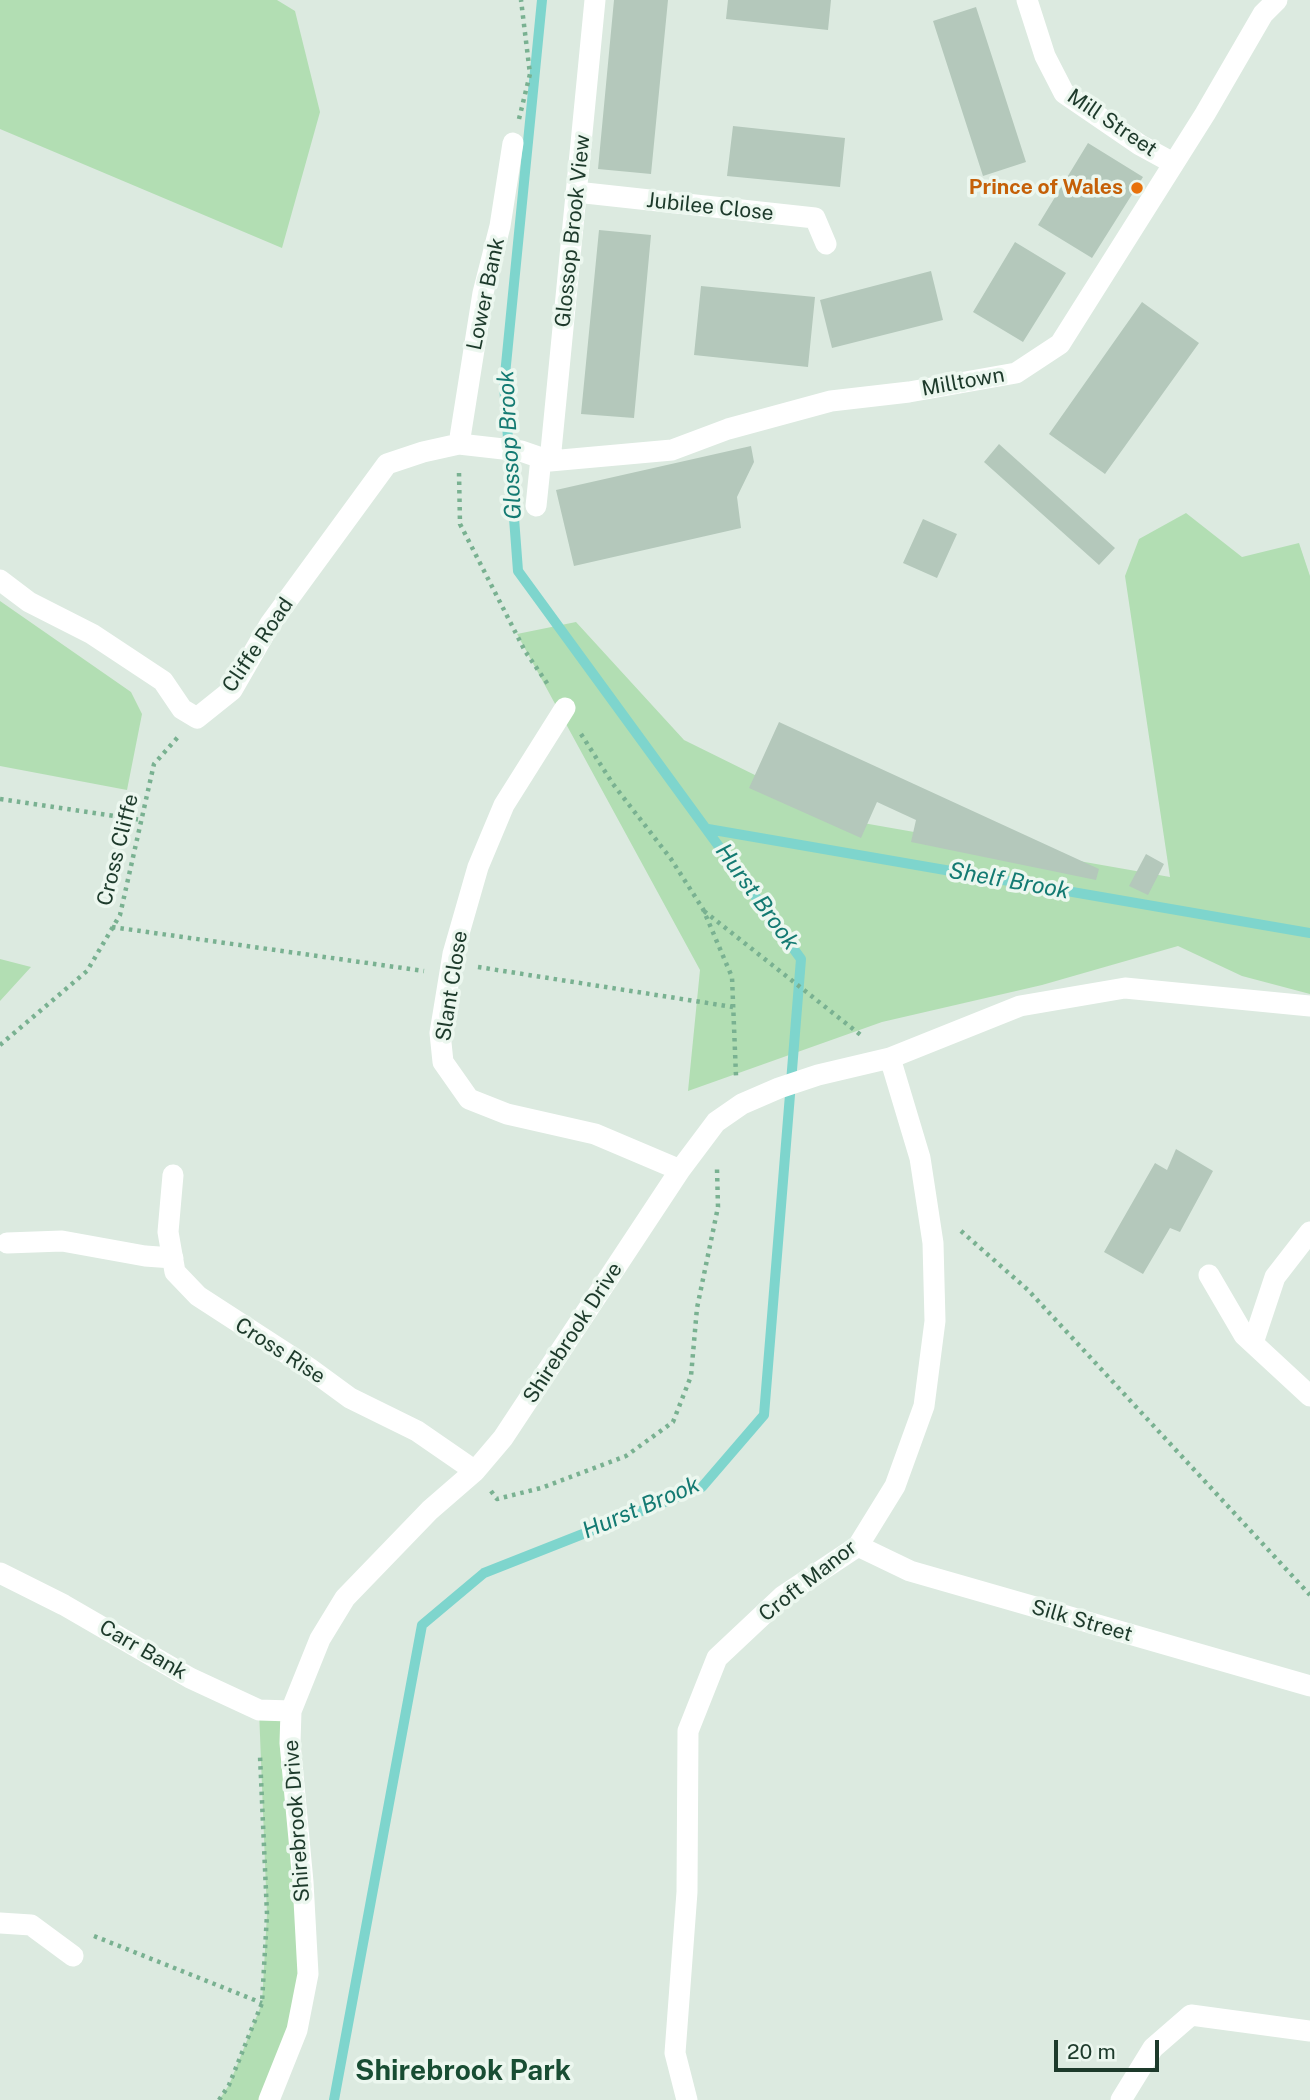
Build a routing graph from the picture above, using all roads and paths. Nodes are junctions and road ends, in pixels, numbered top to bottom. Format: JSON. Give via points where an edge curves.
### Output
{"nodes":[{"id":1,"x":521,"y":0,"type":"edge"},
{"id":2,"x":596,"y":0,"type":"edge"},
{"id":3,"x":1027,"y":0,"type":"edge"},
{"id":4,"x":1277,"y":0,"type":"edge"},
{"id":5,"x":513,"y":143,"type":"joint"},
{"id":6,"x":1173,"y":163,"type":"junction"},
{"id":7,"x":576,"y":192,"type":"junction"},
{"id":8,"x":826,"y":244,"type":"dead end"},
{"id":9,"x":465,"y":445,"type":"junction"},
{"id":10,"x":537,"y":457,"type":"junction"},
{"id":11,"x":536,"y":506,"type":"dead end"},
{"id":12,"x":0,"y":580,"type":"edge"},
{"id":13,"x":565,"y":708,"type":"dead end"},
{"id":14,"x":182,"y":709,"type":"junction"},
{"id":15,"x":0,"y":799,"type":"edge"},
{"id":16,"x":142,"y":820,"type":"junction"},
{"id":17,"x":703,"y":909,"type":"dead end"},
{"id":18,"x":113,"y":927,"type":"junction"},
{"id":19,"x":451,"y":968,"type":"junction"},
{"id":20,"x":1310,"y":1006,"type":"edge"},
{"id":21,"x":826,"y":1009,"type":"dead end"},
{"id":22,"x":0,"y":1045,"type":"edge"},
{"id":23,"x":890,"y":1058,"type":"junction"},
{"id":24,"x":716,"y":1122,"type":"junction"},
{"id":25,"x":680,"y":1170,"type":"junction"},
{"id":26,"x":173,"y":1175,"type":"dead end"},
{"id":27,"x":926,"y":1201,"type":"junction"},
{"id":28,"x":1310,"y":1232,"type":"edge"},
{"id":29,"x":7,"y":1243,"type":"dead end"},
{"id":30,"x":173,"y":1258,"type":"junction"},
{"id":31,"x":1209,"y":1275,"type":"dead end"},
{"id":32,"x":1252,"y":1343,"type":"junction"},
{"id":33,"x":1310,"y":1396,"type":"edge"},
{"id":34,"x":475,"y":1471,"type":"junction"},
{"id":35,"x":858,"y":1546,"type":"junction"},
{"id":36,"x":0,"y":1573,"type":"edge"},
{"id":37,"x":1310,"y":1595,"type":"edge"},
{"id":38,"x":1310,"y":1686,"type":"edge"},
{"id":39,"x":260,"y":1710,"type":"junction"},
{"id":40,"x":291,"y":1711,"type":"junction"},
{"id":41,"x":0,"y":1923,"type":"edge"},
{"id":42,"x":73,"y":1956,"type":"joint"},
{"id":43,"x":262,"y":2003,"type":"junction"},
{"id":44,"x":1310,"y":2031,"type":"edge"},
{"id":45,"x":219,"y":2100,"type":"edge"},
{"id":46,"x":269,"y":2100,"type":"edge"},
{"id":47,"x":687,"y":2100,"type":"edge"},
{"id":48,"x":1122,"y":2100,"type":"edge"}],
"edges":[{"from":1,"to":5,"type":"path","via":[[530,74]]},
{"from":2,"to":7,"type":"street","name":"Glossop Brook View"},
{"from":3,"to":6,"type":"street","name":"Mill Street","via":[[1045,56],[1064,93]]},
{"from":4,"to":6,"type":"street","name":"Milltown","via":[[1263,14]]},
{"from":5,"to":9,"type":"street","name":"Lower Bank","via":[[500,226],[483,293]]},
{"from":6,"to":10,"type":"street","name":"Milltown","via":[[1060,344],[1016,373],[831,401],[728,429],[672,450]]},
{"from":7,"to":8,"type":"street","name":"Jubilee Close","via":[[815,218]]},
{"from":7,"to":10,"type":"street","name":"Glossop Brook View"},
{"from":9,"to":10,"type":"street","name":"Milltown"},
{"from":9,"to":14,"type":"street","name":"Cliffe Road","via":[[387,464],[270,624],[232,690],[197,718]]},
{"from":10,"to":11,"type":"street","name":"Glossop Brook View"},
{"from":12,"to":14,"type":"street","via":[[163,681]]},
{"from":13,"to":19,"type":"street","name":"Slant Close","via":[[503,805],[478,867]]},
{"from":14,"to":16,"type":"path","name":"Cross Cliffe","via":[[180,734],[154,764]]},
{"from":15,"to":16,"type":"path"},
{"from":16,"to":18,"type":"path","name":"Cross Cliffe","via":[[120,915]]},
{"from":17,"to":21,"type":"path"},
{"from":18,"to":19,"type":"path"},
{"from":18,"to":22,"type":"path","name":"Cross Cliffe","via":[[87,971]]},
{"from":19,"to":24,"type":"path","via":[[733,1007],[737,1073]]},
{"from":19,"to":25,"type":"street","name":"Slant Close","via":[[440,1033],[443,1062],[469,1099],[507,1114],[595,1134]]},
{"from":20,"to":23,"type":"street","name":"Shirebrook Drive","via":[[1125,988],[1020,1006]]},
{"from":23,"to":24,"type":"street","name":"Shirebrook Drive","via":[[779,1088]]},
{"from":23,"to":27,"type":"street","name":"Croft Manor","via":[[920,1158]]},
{"from":24,"to":25,"type":"street","name":"Shirebrook Drive"},
{"from":24,"to":34,"type":"path","via":[[718,1207],[697,1308],[691,1376],[673,1422],[626,1456],[497,1499]]},
{"from":25,"to":34,"type":"street","name":"Shirebrook Drive","via":[[503,1438]]},
{"from":26,"to":30,"type":"street","name":"Cross Rise","via":[[168,1232]]},
{"from":27,"to":35,"type":"street","name":"Croft Manor","via":[[933,1243],[935,1321],[924,1406],[895,1486]]},
{"from":27,"to":37,"type":"path","via":[[1028,1290]]},
{"from":28,"to":32,"type":"street","via":[[1275,1277]]},
{"from":29,"to":30,"type":"street","via":[[62,1241]]},
{"from":30,"to":34,"type":"street","name":"Cross Rise","via":[[175,1272],[198,1296],[350,1398],[417,1431]]},
{"from":31,"to":32,"type":"street"},
{"from":32,"to":33,"type":"street"},
{"from":34,"to":40,"type":"street","name":"Shirebrook Drive","via":[[430,1510],[345,1598],[320,1639]]},
{"from":35,"to":38,"type":"street","name":"Silk Street","via":[[911,1571]]},
{"from":35,"to":47,"type":"street","name":"Croft Manor","via":[[783,1596],[717,1658],[688,1731],[687,1892],[675,2053]]},
{"from":36,"to":39,"type":"street","name":"Carr Bank","via":[[190,1678]]},
{"from":39,"to":40,"type":"street","name":"Carr Bank"},
{"from":39,"to":43,"type":"path","via":[[267,1914]]},
{"from":40,"to":46,"type":"street","name":"Shirebrook Drive","via":[[308,1974],[297,2029]]},
{"from":41,"to":42,"type":"street","via":[[31,1925]]},
{"from":42,"to":43,"type":"path","via":[[94,1936]]},
{"from":43,"to":45,"type":"path"},
{"from":44,"to":48,"type":"street","via":[[1191,2015],[1153,2048]]}]}
